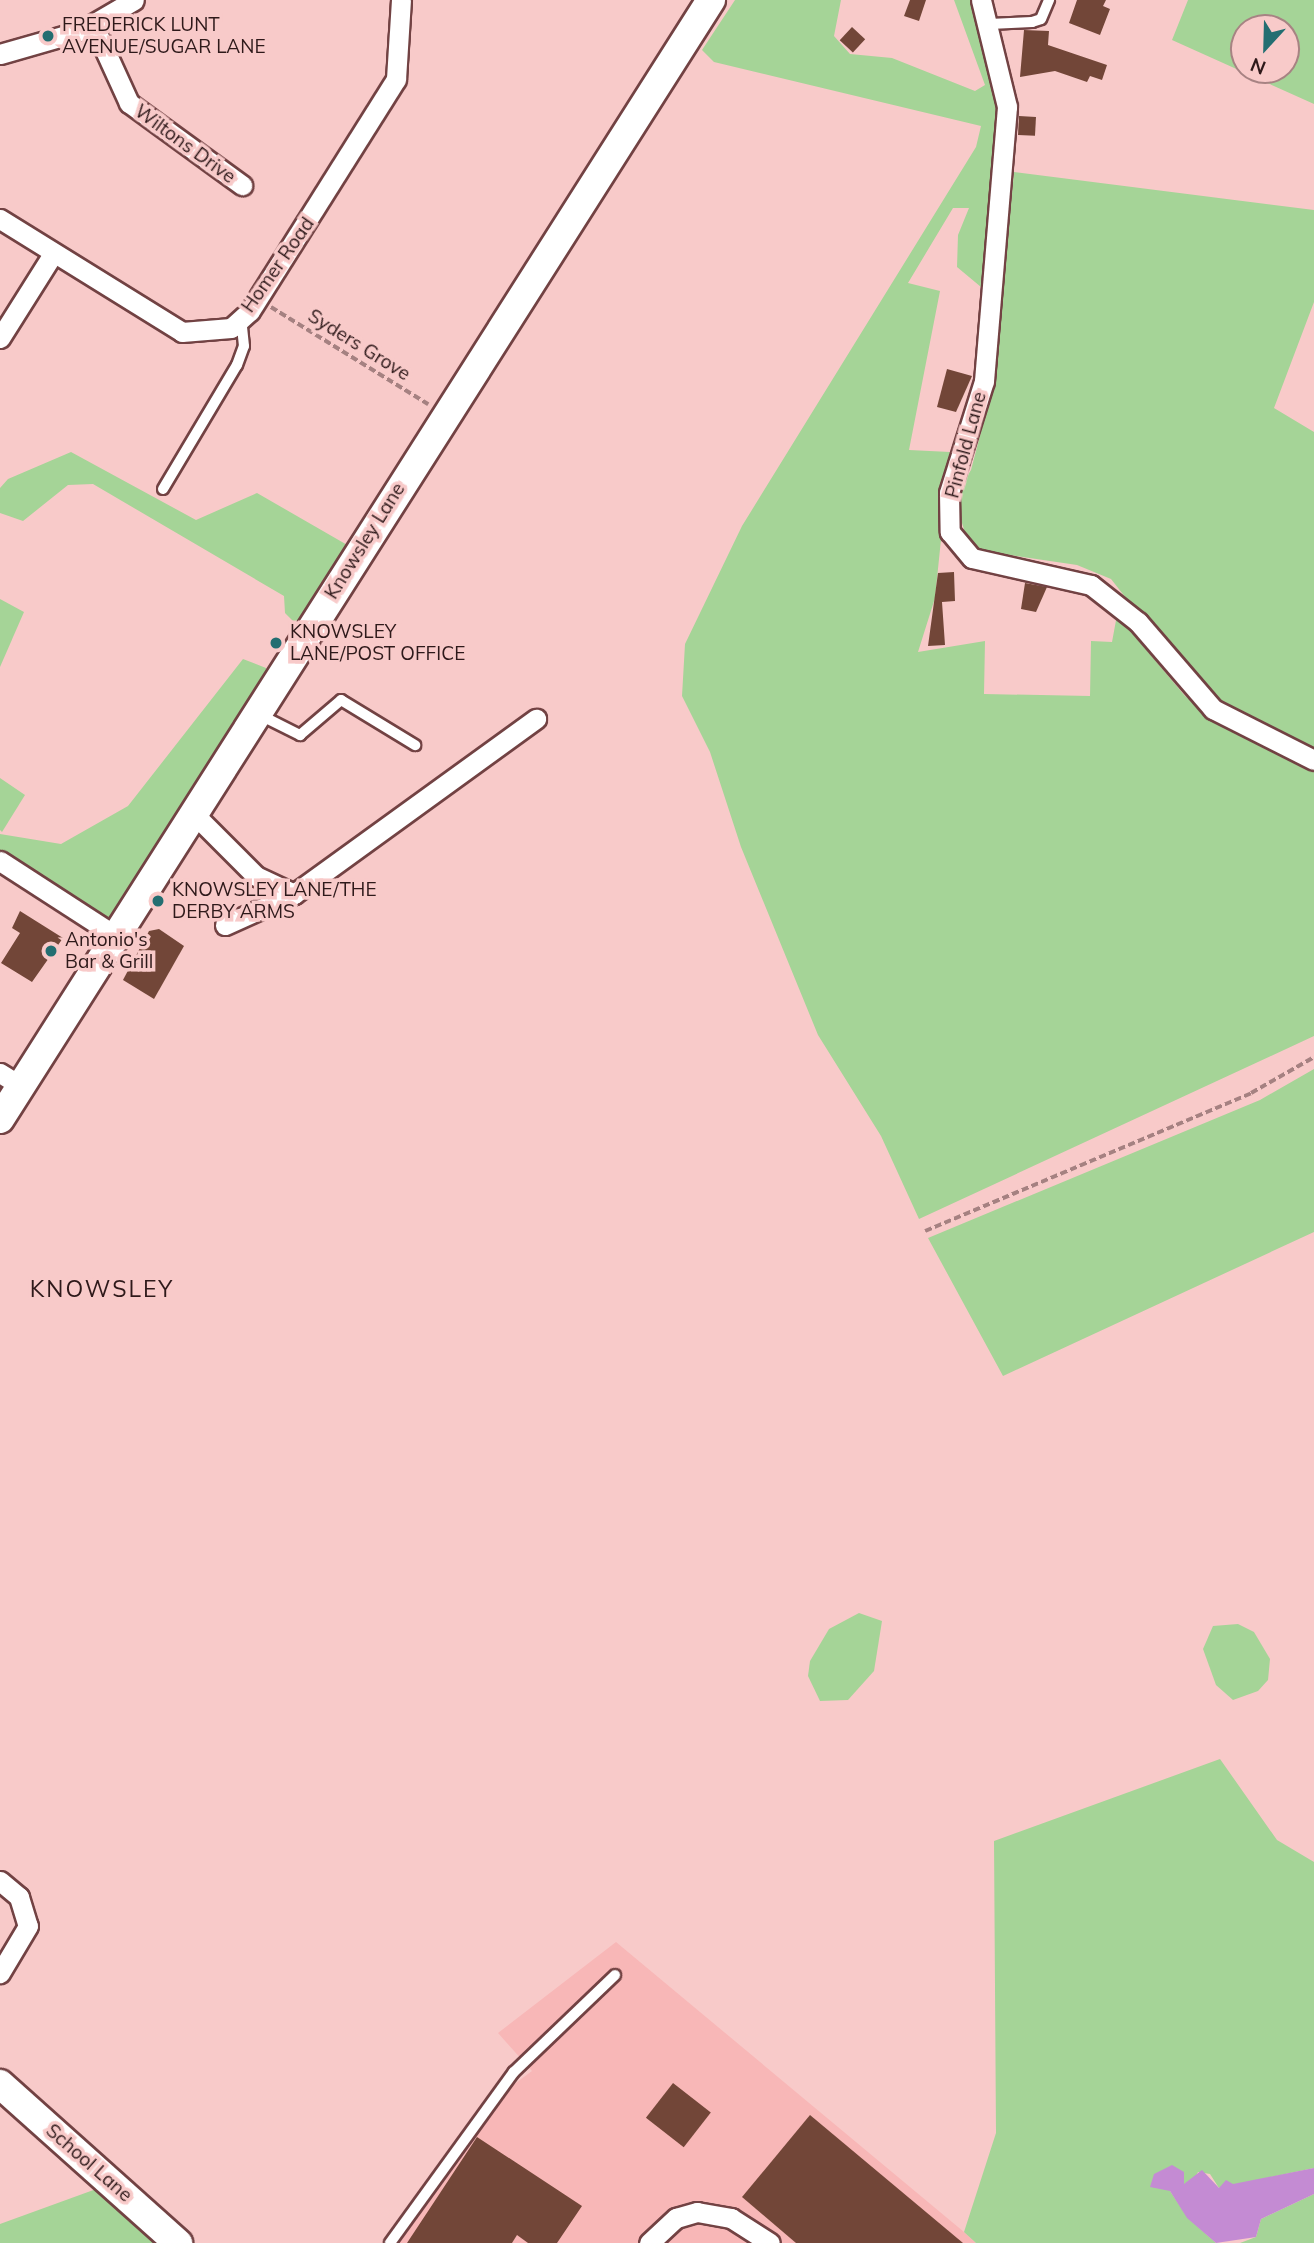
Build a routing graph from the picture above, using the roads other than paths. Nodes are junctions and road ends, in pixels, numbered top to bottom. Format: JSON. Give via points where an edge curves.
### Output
{"nodes":[{"id":1,"x":134,"y":0,"type":"edge"},
{"id":2,"x":401,"y":0,"type":"edge"},
{"id":3,"x":711,"y":0,"type":"edge"},
{"id":4,"x":981,"y":0,"type":"edge"},
{"id":5,"x":1049,"y":0,"type":"edge"},
{"id":6,"x":93,"y":24,"type":"junction"},
{"id":7,"x":990,"y":24,"type":"junction"},
{"id":8,"x":0,"y":54,"type":"edge"},
{"id":9,"x":242,"y":186,"type":"dead end"},
{"id":10,"x":0,"y":219,"type":"edge"},
{"id":11,"x":52,"y":254,"type":"junction"},
{"id":12,"x":241,"y":318,"type":"junction"},
{"id":13,"x":0,"y":338,"type":"edge"},
{"id":14,"x":163,"y":489,"type":"dead end"},
{"id":15,"x":257,"y":712,"type":"junction"},
{"id":16,"x":536,"y":719,"type":"dead end"},
{"id":17,"x":415,"y":745,"type":"dead end"},
{"id":18,"x":1314,"y":760,"type":"edge"},
{"id":19,"x":193,"y":813,"type":"junction"},
{"id":20,"x":0,"y":861,"type":"edge"},
{"id":21,"x":294,"y":894,"type":"junction"},
{"id":22,"x":225,"y":925,"type":"dead end"},
{"id":23,"x":116,"y":936,"type":"junction"},
{"id":24,"x":10,"y":1080,"type":"edge"},
{"id":25,"x":0,"y":1119,"type":"edge"},
{"id":26,"x":0,"y":1881,"type":"edge"},
{"id":27,"x":0,"y":1973,"type":"edge"},
{"id":28,"x":615,"y":1975,"type":"dead end"},
{"id":29,"x":0,"y":2084,"type":"edge"},
{"id":30,"x":178,"y":2243,"type":"edge"},
{"id":31,"x":390,"y":2243,"type":"edge"},
{"id":32,"x":649,"y":2243,"type":"edge"},
{"id":33,"x":770,"y":2243,"type":"edge"}],
"edges":[{"from":1,"to":6,"type":"street"},
{"from":2,"to":12,"type":"street","name":"Homer Road","via":[[396,79],[258,299]]},
{"from":3,"to":15,"type":"main road","name":"Knowsley Lane"},
{"from":4,"to":7,"type":"street","name":"Pinfold Lane"},
{"from":5,"to":7,"type":"lane","via":[[1041,19]]},
{"from":6,"to":8,"type":"street"},
{"from":6,"to":9,"type":"street","name":"Wiltons Drive","via":[[129,103]]},
{"from":7,"to":18,"type":"street","name":"Pinfold Lane","via":[[1007,107],[984,381],[949,493],[950,532],[972,558],[1091,585],[1138,622],[1213,709]]},
{"from":10,"to":11,"type":"street","name":"Homer Road"},
{"from":11,"to":12,"type":"street","name":"Homer Road","via":[[182,332],[231,328]]},
{"from":11,"to":13,"type":"street"},
{"from":12,"to":14,"type":"lane","via":[[244,346],[237,365]]},
{"from":15,"to":17,"type":"lane","via":[[300,735],[341,700]]},
{"from":15,"to":19,"type":"main road","name":"Knowsley Lane"},
{"from":16,"to":21,"type":"street"},
{"from":19,"to":21,"type":"street","via":[[256,876]]},
{"from":19,"to":23,"type":"main road","name":"Knowsley Lane"},
{"from":20,"to":23,"type":"street"},
{"from":21,"to":22,"type":"street"},
{"from":23,"to":24,"type":"main road","name":"Knowsley Lane"},
{"from":24,"to":25,"type":"main road","name":"Knowsley Lane"},
{"from":26,"to":27,"type":"street","via":[[19,1898],[28,1927]]},
{"from":28,"to":31,"type":"lane","via":[[514,2072]]},
{"from":29,"to":30,"type":"main road","name":"School Lane"},
{"from":32,"to":33,"type":"street","via":[[677,2218],[697,2212],[731,2218]]}]}
